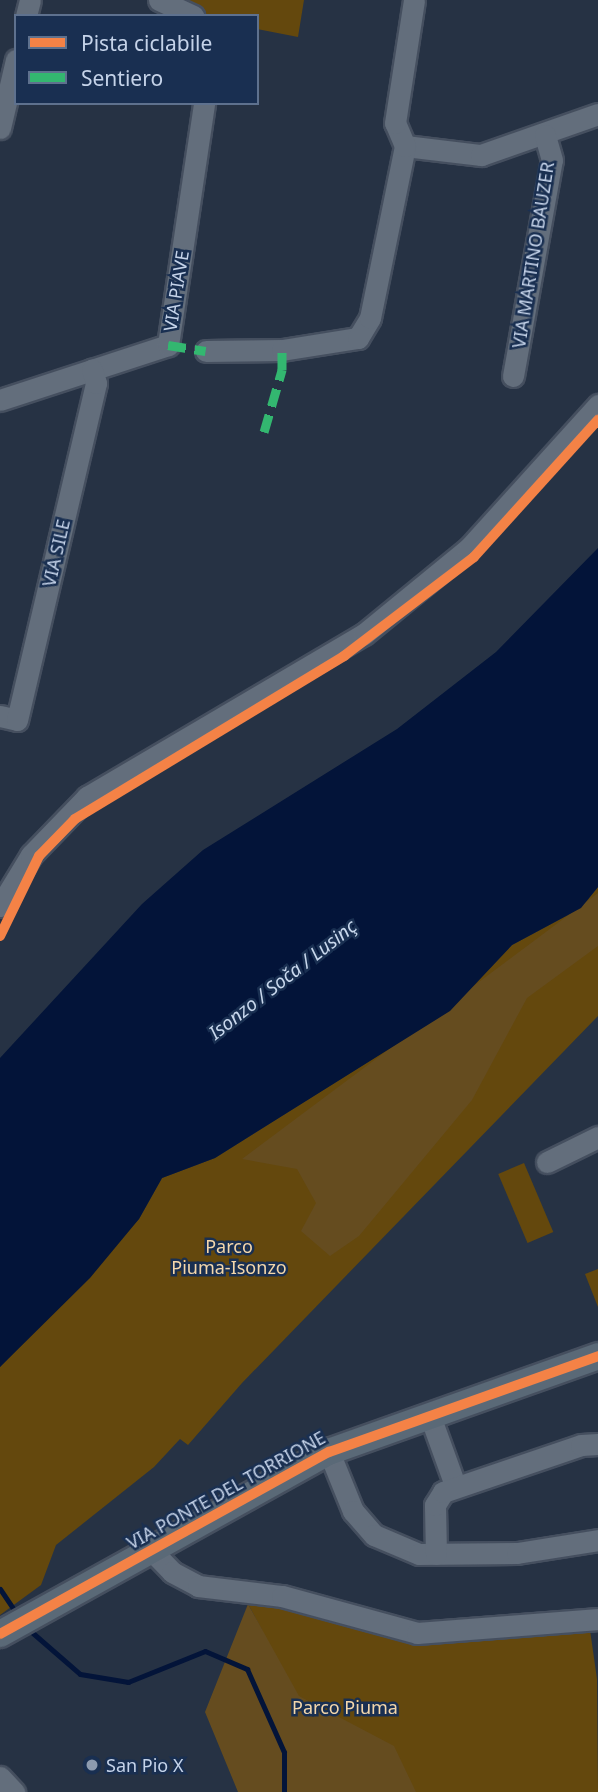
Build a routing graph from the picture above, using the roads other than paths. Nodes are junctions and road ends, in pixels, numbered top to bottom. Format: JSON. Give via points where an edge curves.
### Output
{"nodes":[{"id":1,"x":159,"y":0,"type":"edge"},
{"id":2,"x":414,"y":0,"type":"edge"},
{"id":3,"x":189,"y":14,"type":"edge"},
{"id":4,"x":14,"y":68,"type":"edge"},
{"id":5,"x":204,"y":105,"type":"edge"},
{"id":6,"x":598,"y":114,"type":"edge"},
{"id":7,"x":0,"y":128,"type":"edge"},
{"id":8,"x":545,"y":135,"type":"junction"},
{"id":9,"x":405,"y":146,"type":"junction"},
{"id":10,"x":206,"y":351,"type":"dead end"},
{"id":11,"x":92,"y":370,"type":"junction"},
{"id":12,"x":513,"y":376,"type":"dead end"},
{"id":13,"x":0,"y":400,"type":"edge"},
{"id":14,"x":598,"y":405,"type":"edge"},
{"id":15,"x":0,"y":716,"type":"edge"},
{"id":16,"x":0,"y":906,"type":"edge"},
{"id":17,"x":598,"y":1137,"type":"edge"},
{"id":18,"x":547,"y":1162,"type":"dead end"},
{"id":19,"x":598,"y":1356,"type":"edge"},
{"id":20,"x":430,"y":1416,"type":"junction"},
{"id":21,"x":598,"y":1444,"type":"edge"},
{"id":22,"x":329,"y":1452,"type":"junction"},
{"id":23,"x":455,"y":1485,"type":"junction"},
{"id":24,"x":598,"y":1540,"type":"edge"},
{"id":25,"x":151,"y":1550,"type":"junction"},
{"id":26,"x":436,"y":1554,"type":"junction"},
{"id":27,"x":598,"y":1619,"type":"edge"},
{"id":28,"x":3,"y":1632,"type":"edge"},
{"id":29,"x":0,"y":1777,"type":"edge"},
{"id":30,"x":14,"y":1792,"type":"edge"}],
"edges":[{"from":1,"to":3,"type":"street"},
{"from":2,"to":9,"type":"street","via":[[395,123]]},
{"from":4,"to":7,"type":"street"},
{"from":5,"to":11,"type":"street","name":"VIA PIAVE","via":[[168,345]]},
{"from":6,"to":8,"type":"street"},
{"from":8,"to":9,"type":"street","via":[[481,155]]},
{"from":8,"to":12,"type":"street","name":"VIA MARTINO BAUZER","via":[[551,160]]},
{"from":9,"to":10,"type":"street","via":[[370,318],[358,338],[282,350]]},
{"from":11,"to":13,"type":"street","name":"VIA PIAVE"},
{"from":11,"to":15,"type":"street","name":"VIA SILE","via":[[96,383],[17,720]]},
{"from":14,"to":16,"type":"street","via":[[469,548],[364,634],[87,797],[31,855]]},
{"from":17,"to":18,"type":"street"},
{"from":19,"to":20,"type":"main road","name":"VIA PONTE DEL TORRIONE"},
{"from":20,"to":22,"type":"main road","name":"VIA PONTE DEL TORRIONE"},
{"from":20,"to":23,"type":"street"},
{"from":21,"to":23,"type":"street","via":[[581,1445]]},
{"from":22,"to":25,"type":"main road","name":"VIA PONTE DEL TORRIONE"},
{"from":22,"to":26,"type":"street","via":[[353,1511],[374,1535],[419,1554]]},
{"from":23,"to":26,"type":"street","via":[[443,1492],[435,1505]]},
{"from":24,"to":26,"type":"street","via":[[517,1553]]},
{"from":25,"to":27,"type":"street","via":[[178,1577],[198,1586],[282,1596],[417,1633]]},
{"from":25,"to":28,"type":"main road","name":"VIA PONTE DEL TORRIONE"},
{"from":29,"to":30,"type":"street"}]}
